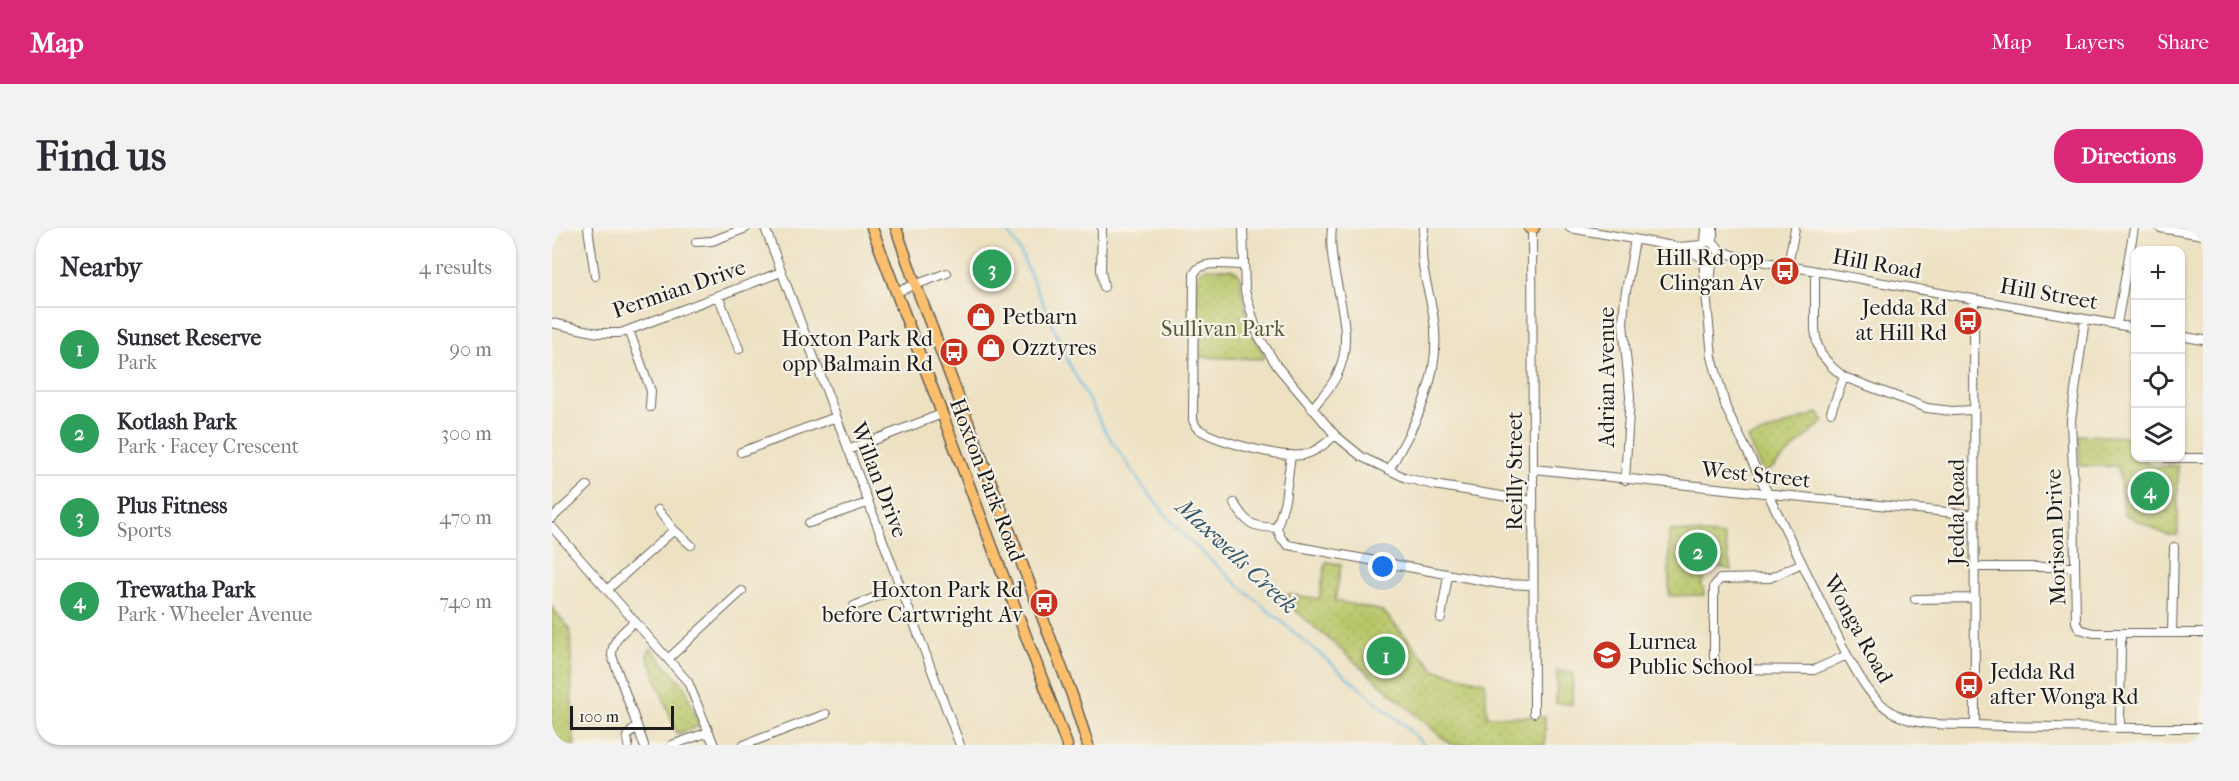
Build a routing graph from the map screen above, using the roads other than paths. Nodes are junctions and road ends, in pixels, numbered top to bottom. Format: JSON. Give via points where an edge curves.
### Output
{"nodes":[{"id":1,"x":588,"y":228,"type":"edge"},
{"id":2,"x":746,"y":228,"type":"edge"},
{"id":3,"x":765,"y":228,"type":"edge"},
{"id":4,"x":872,"y":228,"type":"edge"},
{"id":5,"x":896,"y":228,"type":"edge"},
{"id":6,"x":1101,"y":228,"type":"edge"},
{"id":7,"x":1243,"y":228,"type":"edge"},
{"id":8,"x":1332,"y":228,"type":"edge"},
{"id":9,"x":1424,"y":228,"type":"edge"},
{"id":10,"x":1532,"y":228,"type":"edge"},
{"id":11,"x":1570,"y":228,"type":"edge"},
{"id":12,"x":1706,"y":228,"type":"edge"},
{"id":13,"x":1713,"y":228,"type":"edge"},
{"id":14,"x":1795,"y":228,"type":"edge"},
{"id":15,"x":2134,"y":228,"type":"edge"},
{"id":16,"x":2163,"y":228,"type":"edge"},
{"id":17,"x":2203,"y":235,"type":"edge"},
{"id":18,"x":1635,"y":239,"type":"junction"},
{"id":19,"x":696,"y":242,"type":"dead end"},
{"id":20,"x":1709,"y":252,"type":"junction"},
{"id":21,"x":1243,"y":265,"type":"junction"},
{"id":22,"x":1788,"y":266,"type":"junction"},
{"id":23,"x":1815,"y":271,"type":"junction"},
{"id":24,"x":781,"y":272,"type":"junction"},
{"id":25,"x":947,"y":273,"type":"dead end"},
{"id":26,"x":595,"y":276,"type":"dead end"},
{"id":27,"x":915,"y":285,"type":"junction"},
{"id":28,"x":1104,"y":287,"type":"dead end"},
{"id":29,"x":896,"y":292,"type":"junction"},
{"id":30,"x":718,"y":295,"type":"junction"},
{"id":31,"x":1974,"y":299,"type":"junction"},
{"id":32,"x":2085,"y":319,"type":"junction"},
{"id":33,"x":552,"y":322,"type":"edge"},
{"id":34,"x":2117,"y":324,"type":"junction"},
{"id":35,"x":2131,"y":327,"type":"edge"},
{"id":36,"x":629,"y":330,"type":"junction"},
{"id":37,"x":2185,"y":337,"type":"edge"},
{"id":38,"x":2203,"y":340,"type":"edge"},
{"id":39,"x":739,"y":349,"type":"dead end"},
{"id":40,"x":1844,"y":377,"type":"junction"},
{"id":41,"x":650,"y":406,"type":"dead end"},
{"id":42,"x":1312,"y":409,"type":"junction"},
{"id":43,"x":1974,"y":410,"type":"junction"},
{"id":44,"x":1831,"y":412,"type":"dead end"},
{"id":45,"x":942,"y":414,"type":"junction"},
{"id":46,"x":836,"y":417,"type":"junction"},
{"id":47,"x":1335,"y":435,"type":"junction"},
{"id":48,"x":848,"y":450,"type":"junction"},
{"id":49,"x":741,"y":452,"type":"dead end"},
{"id":50,"x":1291,"y":455,"type":"junction"},
{"id":51,"x":2185,"y":458,"type":"edge"},
{"id":52,"x":2203,"y":458,"type":"edge"},
{"id":53,"x":1534,"y":469,"type":"junction"},
{"id":54,"x":1389,"y":470,"type":"junction"},
{"id":55,"x":1624,"y":480,"type":"junction"},
{"id":56,"x":587,"y":486,"type":"dead end"},
{"id":57,"x":1767,"y":494,"type":"junction"},
{"id":58,"x":1533,"y":501,"type":"junction"},
{"id":59,"x":867,"y":503,"type":"junction"},
{"id":60,"x":1234,"y":503,"type":"dead end"},
{"id":61,"x":658,"y":510,"type":"dead end"},
{"id":62,"x":1975,"y":515,"type":"junction"},
{"id":63,"x":552,"y":518,"type":"edge"},
{"id":64,"x":808,"y":523,"type":"dead end"},
{"id":65,"x":552,"y":527,"type":"edge"},
{"id":66,"x":1277,"y":528,"type":"junction"},
{"id":67,"x":674,"y":530,"type":"junction"},
{"id":68,"x":691,"y":546,"type":"dead end"},
{"id":69,"x":2174,"y":547,"type":"dead end"},
{"id":70,"x":1802,"y":562,"type":"junction"},
{"id":71,"x":1975,"y":567,"type":"junction"},
{"id":72,"x":2075,"y":567,"type":"junction"},
{"id":73,"x":1448,"y":575,"type":"junction"},
{"id":74,"x":1533,"y":585,"type":"junction"},
{"id":75,"x":901,"y":587,"type":"junction"},
{"id":76,"x":608,"y":589,"type":"junction"},
{"id":77,"x":742,"y":591,"type":"dead end"},
{"id":78,"x":1975,"y":598,"type":"junction"},
{"id":79,"x":1916,"y":599,"type":"dead end"},
{"id":80,"x":854,"y":606,"type":"dead end"},
{"id":81,"x":1441,"y":618,"type":"dead end"},
{"id":82,"x":635,"y":621,"type":"junction"},
{"id":83,"x":2172,"y":633,"type":"junction"},
{"id":84,"x":2203,"y":633,"type":"edge"},
{"id":85,"x":2121,"y":634,"type":"junction"},
{"id":86,"x":1847,"y":655,"type":"junction"},
{"id":87,"x":669,"y":658,"type":"junction"},
{"id":88,"x":1533,"y":713,"type":"dead end"},
{"id":89,"x":826,"y":714,"type":"dead end"},
{"id":90,"x":1975,"y":725,"type":"junction"},
{"id":91,"x":637,"y":726,"type":"junction"},
{"id":92,"x":2120,"y":728,"type":"junction"},
{"id":93,"x":2203,"y":728,"type":"edge"},
{"id":94,"x":709,"y":732,"type":"junction"},
{"id":95,"x":628,"y":745,"type":"edge"},
{"id":96,"x":644,"y":745,"type":"edge"},
{"id":97,"x":672,"y":745,"type":"edge"},
{"id":98,"x":714,"y":745,"type":"edge"},
{"id":99,"x":744,"y":745,"type":"edge"},
{"id":100,"x":960,"y":745,"type":"edge"},
{"id":101,"x":1067,"y":745,"type":"edge"},
{"id":102,"x":1088,"y":745,"type":"edge"}],
"edges":[{"from":1,"to":26,"type":"street"},
{"from":2,"to":19,"type":"street","via":[[712,242]]},
{"from":3,"to":24,"type":"street","name":"Willan Drive"},
{"from":4,"to":29,"type":"main road","name":"Hoxton Park Road"},
{"from":5,"to":27,"type":"main road","name":"Hoxton Park Road"},
{"from":6,"to":28,"type":"street"},
{"from":7,"to":21,"type":"street"},
{"from":8,"to":42,"type":"street","via":[[1331,249],[1345,349],[1335,379]]},
{"from":9,"to":54,"type":"street","via":[[1421,263],[1435,332],[1432,373],[1420,413]]},
{"from":10,"to":53,"type":"street","name":"Reilly Street"},
{"from":11,"to":18,"type":"street","name":"Hill Road"},
{"from":12,"to":20,"type":"street","name":"Wonga Road"},
{"from":13,"to":20,"type":"street","name":"Wonga Road"},
{"from":14,"to":22,"type":"street"},
{"from":15,"to":34,"type":"street"},
{"from":16,"to":17,"type":"street"},
{"from":18,"to":20,"type":"street","name":"Hill Road"},
{"from":18,"to":55,"type":"street","name":"Adrian Avenue","via":[[1623,323],[1630,396]]},
{"from":20,"to":22,"type":"street","name":"Hill Road"},
{"from":20,"to":57,"type":"street","name":"Wonga Road","via":[[1710,338],[1721,393]]},
{"from":21,"to":42,"type":"street","via":[[1247,301],[1258,334],[1273,360]]},
{"from":21,"to":50,"type":"street","via":[[1202,265],[1194,274],[1194,423],[1200,430],[1223,440]]},
{"from":22,"to":23,"type":"street","name":"Hill Road"},
{"from":23,"to":31,"type":"street","name":"Hill Road"},
{"from":23,"to":40,"type":"street","via":[[1817,343],[1827,361]]},
{"from":24,"to":30,"type":"street","name":"Permian Drive"},
{"from":24,"to":46,"type":"street","name":"Willan Drive"},
{"from":25,"to":27,"type":"street"},
{"from":27,"to":29,"type":"street"},
{"from":27,"to":102,"type":"main road","name":"Hoxton Park Road"},
{"from":29,"to":45,"type":"main road","name":"Hoxton Park Road"},
{"from":30,"to":36,"type":"street","name":"Permian Drive"},
{"from":30,"to":39,"type":"street"},
{"from":31,"to":32,"type":"street","name":"Hill Street"},
{"from":31,"to":43,"type":"street","name":"Jedda Road"},
{"from":32,"to":34,"type":"street","name":"Hill Street"},
{"from":32,"to":72,"type":"street","name":"Morison Drive","via":[[2071,420]]},
{"from":33,"to":36,"type":"street","name":"Permian Drive","via":[[598,333]]},
{"from":34,"to":35,"type":"street"},
{"from":36,"to":41,"type":"street","via":[[651,392]]},
{"from":37,"to":38,"type":"street"},
{"from":40,"to":43,"type":"street","via":[[1927,408]]},
{"from":40,"to":44,"type":"street"},
{"from":42,"to":47,"type":"street"},
{"from":43,"to":62,"type":"street","name":"Jedda Road"},
{"from":45,"to":48,"type":"street"},
{"from":45,"to":101,"type":"main road","name":"Hoxton Park Road"},
{"from":46,"to":48,"type":"street","name":"Willan Drive"},
{"from":46,"to":49,"type":"street"},
{"from":47,"to":50,"type":"street","via":[[1322,447]]},
{"from":47,"to":54,"type":"street","via":[[1362,457]]},
{"from":48,"to":59,"type":"street","name":"Willan Drive"},
{"from":50,"to":66,"type":"street"},
{"from":51,"to":52,"type":"street"},
{"from":53,"to":55,"type":"street","name":"West Street"},
{"from":53,"to":58,"type":"street","name":"Reilly Street"},
{"from":54,"to":58,"type":"street","via":[[1426,484]]},
{"from":55,"to":57,"type":"street","name":"West Street"},
{"from":56,"to":63,"type":"street"},
{"from":57,"to":62,"type":"street","name":"West Street"},
{"from":57,"to":70,"type":"street","name":"Wonga Road"},
{"from":58,"to":74,"type":"street","name":"Reilly Street"},
{"from":59,"to":64,"type":"street"},
{"from":59,"to":75,"type":"street","name":"Willan Drive"},
{"from":60,"to":66,"type":"street","via":[[1256,527]]},
{"from":61,"to":67,"type":"street"},
{"from":62,"to":71,"type":"street","name":"Jedda Road"},
{"from":65,"to":76,"type":"street"},
{"from":66,"to":73,"type":"street","via":[[1284,542],[1293,547]]},
{"from":67,"to":68,"type":"street"},
{"from":67,"to":76,"type":"street"},
{"from":69,"to":83,"type":"street"},
{"from":70,"to":86,"type":"street","name":"Wonga Road"},
{"from":70,"to":86,"type":"street","via":[[1770,578],[1720,579],[1714,586],[1716,665],[1726,669],[1814,670]]},
{"from":71,"to":72,"type":"street"},
{"from":71,"to":78,"type":"street","name":"Jedda Road"},
{"from":72,"to":85,"type":"street","name":"Morison Drive","via":[[2079,628]]},
{"from":73,"to":74,"type":"street","via":[[1504,585]]},
{"from":73,"to":81,"type":"street"},
{"from":74,"to":88,"type":"street","name":"Reilly Street"},
{"from":75,"to":80,"type":"street"},
{"from":75,"to":100,"type":"street","name":"Willan Drive"},
{"from":76,"to":82,"type":"street"},
{"from":77,"to":87,"type":"street"},
{"from":78,"to":79,"type":"street"},
{"from":78,"to":90,"type":"street","name":"Jedda Road"},
{"from":82,"to":87,"type":"street"},
{"from":82,"to":91,"type":"street","via":[[615,640],[612,656]]},
{"from":83,"to":84,"type":"street","name":"Morison Drive"},
{"from":83,"to":85,"type":"street","name":"Morison Drive"},
{"from":85,"to":92,"type":"street"},
{"from":86,"to":90,"type":"street","name":"Wonga Road","via":[[1871,694],[1897,715],[1916,722]]},
{"from":87,"to":94,"type":"street","via":[[688,682]]},
{"from":89,"to":99,"type":"street"},
{"from":90,"to":92,"type":"street","name":"Wonga Road"},
{"from":91,"to":95,"type":"street","via":[[627,736]]},
{"from":91,"to":96,"type":"street"},
{"from":92,"to":93,"type":"street","name":"Wonga Road"},
{"from":94,"to":97,"type":"street"},
{"from":94,"to":98,"type":"street"}]}
